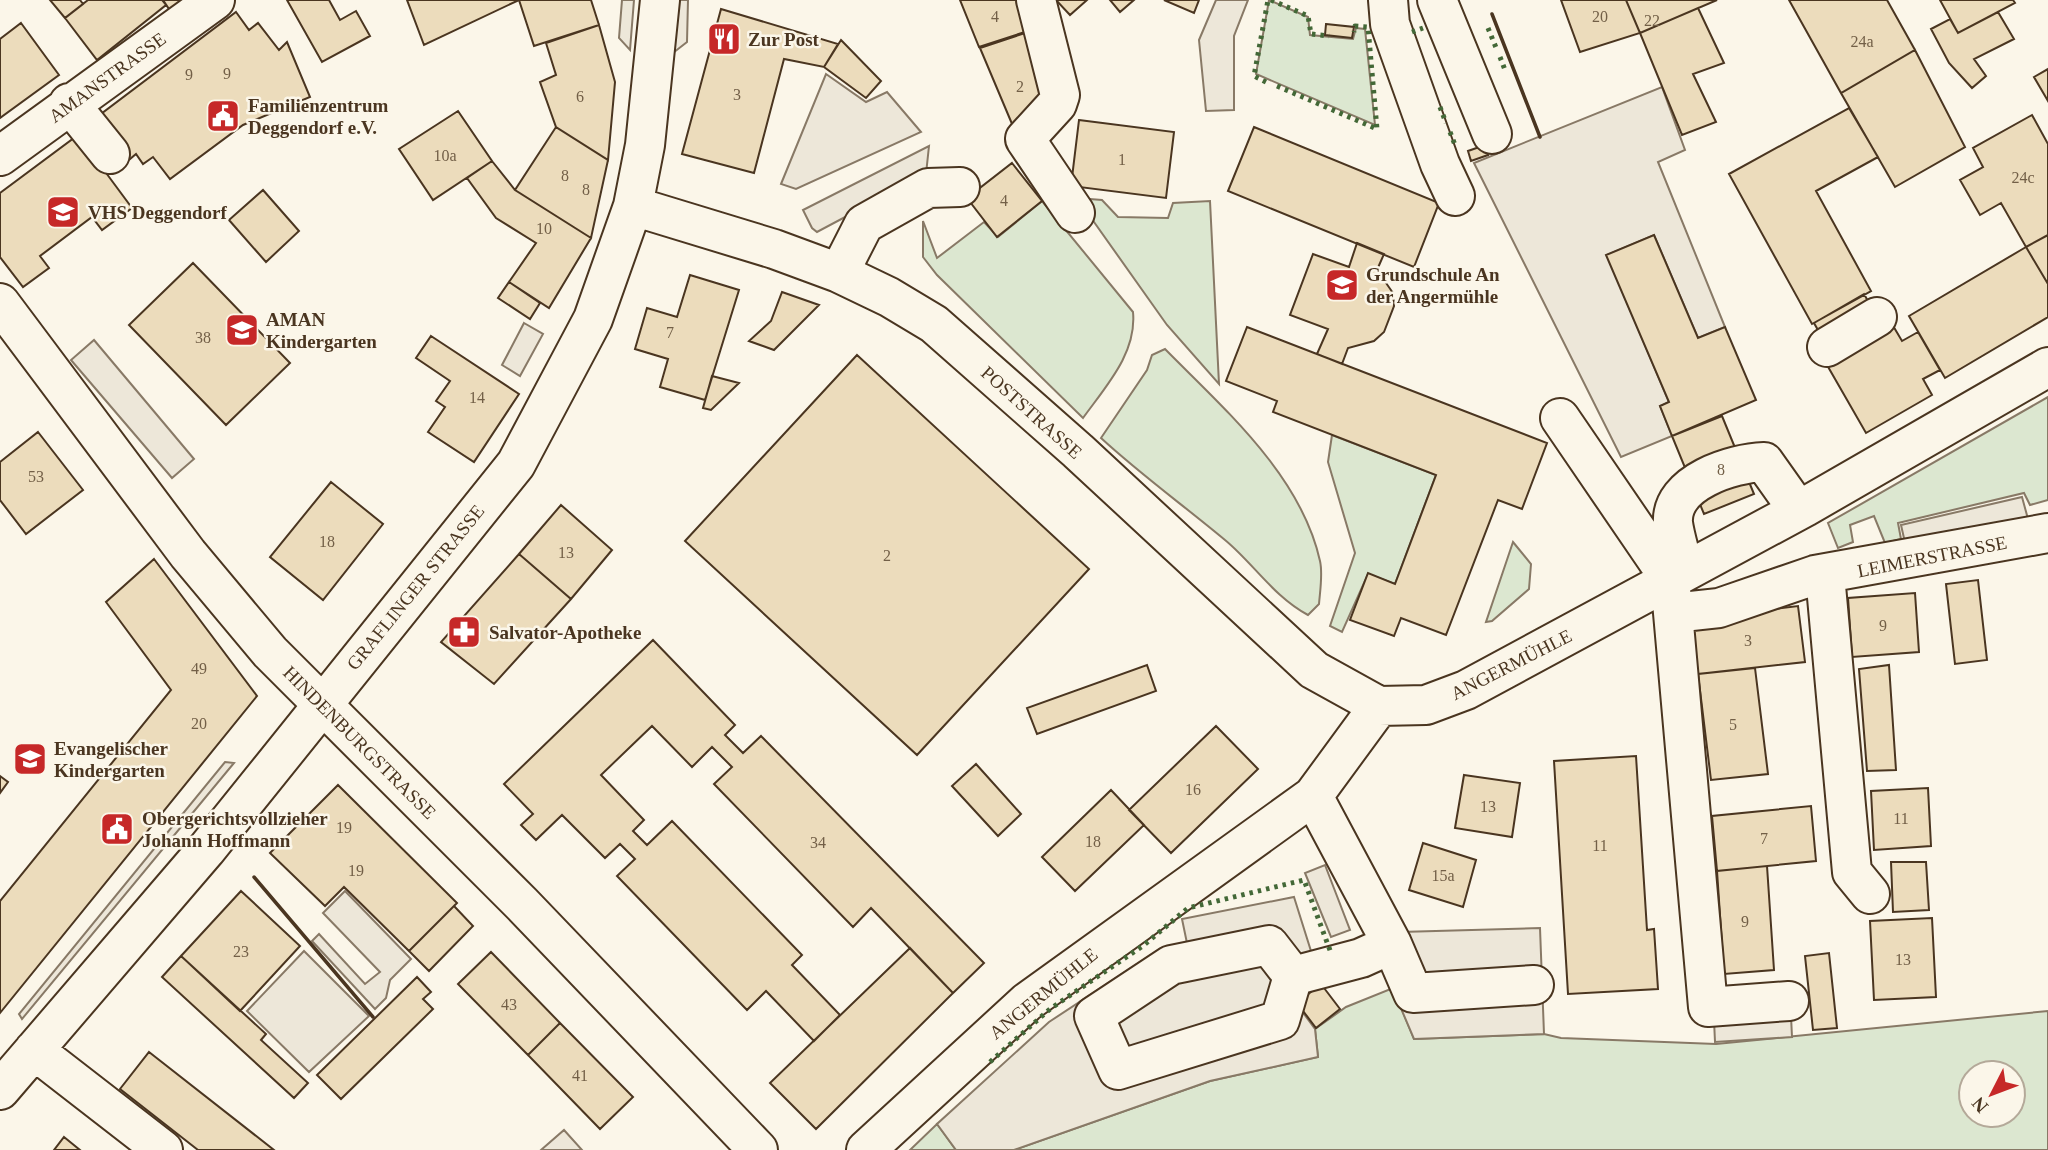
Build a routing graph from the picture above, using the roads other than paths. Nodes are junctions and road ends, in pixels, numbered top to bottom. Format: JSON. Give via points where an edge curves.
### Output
{"nodes":[{"id":1,"x":215,"y":0,"type":"edge"},
{"id":2,"x":660,"y":0,"type":"edge"},
{"id":3,"x":1036,"y":0,"type":"edge"},
{"id":4,"x":1388,"y":0,"type":"edge"},
{"id":5,"x":1437,"y":0,"type":"edge"},
{"id":6,"x":69,"y":103,"type":"junction"},
{"id":7,"x":1492,"y":134,"type":"dead end"},
{"id":8,"x":110,"y":154,"type":"dead end"},
{"id":9,"x":0,"y":156,"type":"edge"},
{"id":10,"x":960,"y":187,"type":"dead end"},
{"id":11,"x":1455,"y":196,"type":"dead end"},
{"id":12,"x":633,"y":206,"type":"junction"},
{"id":13,"x":1075,"y":213,"type":"dead end"},
{"id":14,"x":839,"y":273,"type":"junction"},
{"id":15,"x":0,"y":303,"type":"edge"},
{"id":16,"x":1877,"y":317,"type":"dead end"},
{"id":17,"x":1827,"y":346,"type":"dead end"},
{"id":18,"x":2048,"y":366,"type":"edge"},
{"id":19,"x":1560,"y":418,"type":"dead end"},
{"id":20,"x":1798,"y":510,"type":"junction"},
{"id":21,"x":2048,"y":533,"type":"edge"},
{"id":22,"x":1822,"y":575,"type":"junction"},
{"id":23,"x":1675,"y":587,"type":"junction"},
{"id":24,"x":321,"y":703,"type":"junction"},
{"id":25,"x":1379,"y":706,"type":"junction"},
{"id":26,"x":1313,"y":796,"type":"junction"},
{"id":27,"x":1870,"y":894,"type":"dead end"},
{"id":28,"x":1392,"y":944,"type":"junction"},
{"id":29,"x":1293,"y":976,"type":"junction"},
{"id":30,"x":1534,"y":985,"type":"dead end"},
{"id":31,"x":1789,"y":1001,"type":"dead end"},
{"id":32,"x":34,"y":1050,"type":"junction"},
{"id":33,"x":0,"y":1090,"type":"edge"},
{"id":34,"x":163,"y":1150,"type":"edge"},
{"id":35,"x":758,"y":1150,"type":"edge"},
{"id":36,"x":866,"y":1150,"type":"edge"}],
"edges":[{"from":1,"to":6,"type":"street","name":"AMANSTRASSE"},
{"from":2,"to":12,"type":"street","name":"GRAFLINGER STRASSE","via":[[645,145]]},
{"from":3,"to":13,"type":"street","via":[[1060,95],[1025,139]]},
{"from":4,"to":11,"type":"street","via":[[1390,24]]},
{"from":5,"to":7,"type":"street"},
{"from":6,"to":8,"type":"street"},
{"from":6,"to":9,"type":"street","name":"AMANSTRASSE"},
{"from":10,"to":14,"type":"street","via":[[928,188],[864,224]]},
{"from":12,"to":14,"type":"street","name":"POSTSTRASSE"},
{"from":12,"to":24,"type":"street","name":"GRAFLINGER STRASSE","via":[[593,319],[516,464]]},
{"from":14,"to":25,"type":"street","name":"POSTSTRASSE","via":[[934,324],[1314,670]]},
{"from":15,"to":24,"type":"street","name":"HINDENBURGSTRASSE","via":[[188,554],[270,652]]},
{"from":16,"to":17,"type":"street"},
{"from":18,"to":20,"type":"street","name":"ANGERMÜHLE"},
{"from":19,"to":23,"type":"street"},
{"from":20,"to":23,"type":"street","name":"ANGERMÜHLE"},
{"from":20,"to":23,"type":"street","via":[[1764,462],[1741,463],[1692,484],[1677,504],[1673,521]]},
{"from":21,"to":22,"type":"street","name":"LEIMERSTRASSE"},
{"from":22,"to":23,"type":"street","name":"LEIMERSTRASSE","via":[[1719,608]]},
{"from":22,"to":27,"type":"street","via":[[1852,872]]},
{"from":23,"to":25,"type":"street","name":"ANGERMÜHLE","via":[[1466,690],[1426,705]]},
{"from":23,"to":31,"type":"street","via":[[1708,1007]]},
{"from":24,"to":32,"type":"street","name":"GRAFLINGER STRASSE","via":[[206,849]]},
{"from":24,"to":35,"type":"street","name":"HINDENBURGSTRASSE"},
{"from":25,"to":26,"type":"street","name":"ANGERMÜHLE"},
{"from":26,"to":28,"type":"street"},
{"from":26,"to":36,"type":"street","name":"ANGERMÜHLE","via":[[1027,1002]]},
{"from":28,"to":29,"type":"street","via":[[1361,958]]},
{"from":28,"to":30,"type":"street","via":[[1413,993]]},
{"from":29,"to":29,"type":"street","via":[[1269,944],[1171,965],[1094,1016],[1118,1070],[1280,1020]]},
{"from":32,"to":33,"type":"street","name":"GRAFLINGER STRASSE"},
{"from":32,"to":34,"type":"street"}]}
